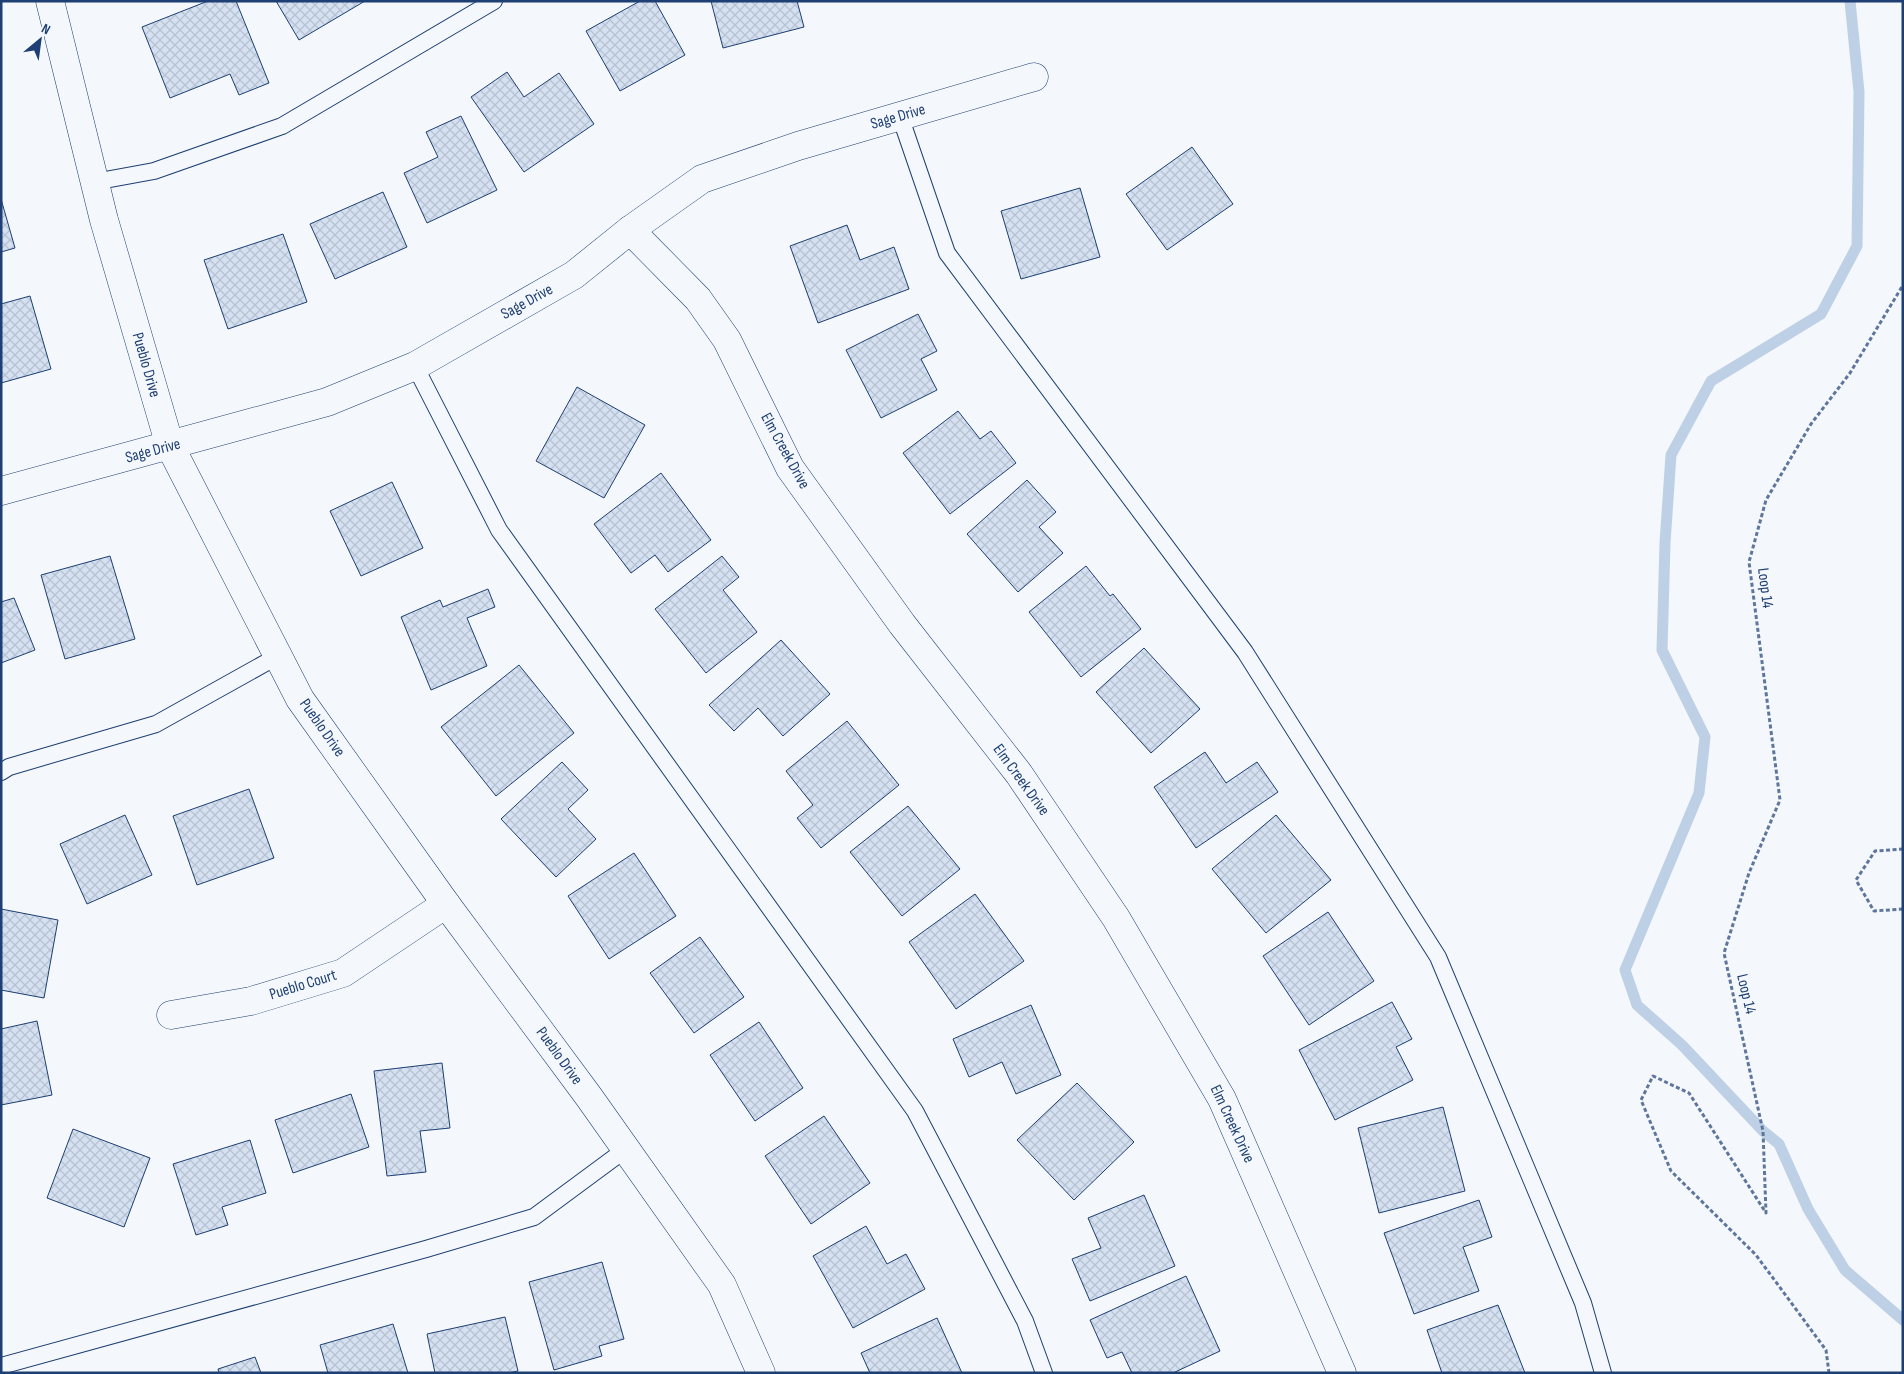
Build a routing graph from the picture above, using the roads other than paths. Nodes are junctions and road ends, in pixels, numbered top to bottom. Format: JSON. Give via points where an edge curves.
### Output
{"nodes":[{"id":1,"x":50,"y":1,"type":"edge"},
{"id":2,"x":494,"y":1,"type":"edge"},
{"id":3,"x":1034,"y":77,"type":"dead end"},
{"id":4,"x":900,"y":116,"type":"junction"},
{"id":5,"x":94,"y":182,"type":"junction"},
{"id":6,"x":630,"y":230,"type":"junction"},
{"id":7,"x":415,"y":366,"type":"junction"},
{"id":8,"x":170,"y":446,"type":"junction"},
{"id":9,"x":1,"y":491,"type":"edge"},
{"id":10,"x":278,"y":656,"type":"junction"},
{"id":11,"x":1,"y":772,"type":"edge"},
{"id":12,"x":446,"y":904,"type":"junction"},
{"id":13,"x":171,"y":1015,"type":"dead end"},
{"id":14,"x":626,"y":1149,"type":"junction"},
{"id":15,"x":1,"y":1366,"type":"edge"},
{"id":16,"x":761,"y":1373,"type":"edge"},
{"id":17,"x":1044,"y":1373,"type":"edge"},
{"id":18,"x":1342,"y":1373,"type":"edge"},
{"id":19,"x":1603,"y":1373,"type":"edge"}],
"edges":[{"from":1,"to":5,"type":"street","name":"Pueblo Drive"},
{"from":2,"to":5,"type":"lane","via":[[282,126],[154,172]]},
{"from":3,"to":4,"type":"street","name":"Sage Drive"},
{"from":4,"to":6,"type":"street","name":"Sage Drive","via":[[702,179]]},
{"from":4,"to":19,"type":"lane","via":[[947,253],[1244,652],[1438,957],[1583,1303]]},
{"from":5,"to":8,"type":"street","name":"Pueblo Drive"},
{"from":6,"to":7,"type":"street","name":"Sage Drive","via":[[574,276]]},
{"from":6,"to":18,"type":"street","name":"Elm Creek Drive","via":[[698,299],[726,340],[790,468],[902,624],[1019,774],[1116,918],[1222,1099]]},
{"from":7,"to":8,"type":"street","name":"Sage Drive","via":[[327,402]]},
{"from":7,"to":17,"type":"lane","via":[[499,530],[915,1111],[1026,1321]]},
{"from":8,"to":9,"type":"street","name":"Sage Drive"},
{"from":8,"to":10,"type":"street","name":"Pueblo Drive"},
{"from":10,"to":11,"type":"lane","via":[[156,724],[9,766]]},
{"from":10,"to":12,"type":"street","name":"Pueblo Drive","via":[[300,699]]},
{"from":12,"to":13,"type":"street","name":"Pueblo Court","via":[[343,973],[251,1001]]},
{"from":12,"to":14,"type":"street","name":"Pueblo Drive"},
{"from":14,"to":15,"type":"lane","via":[[534,1216],[426,1250]]},
{"from":14,"to":16,"type":"street","name":"Pueblo Drive","via":[[722,1285]]}]}
